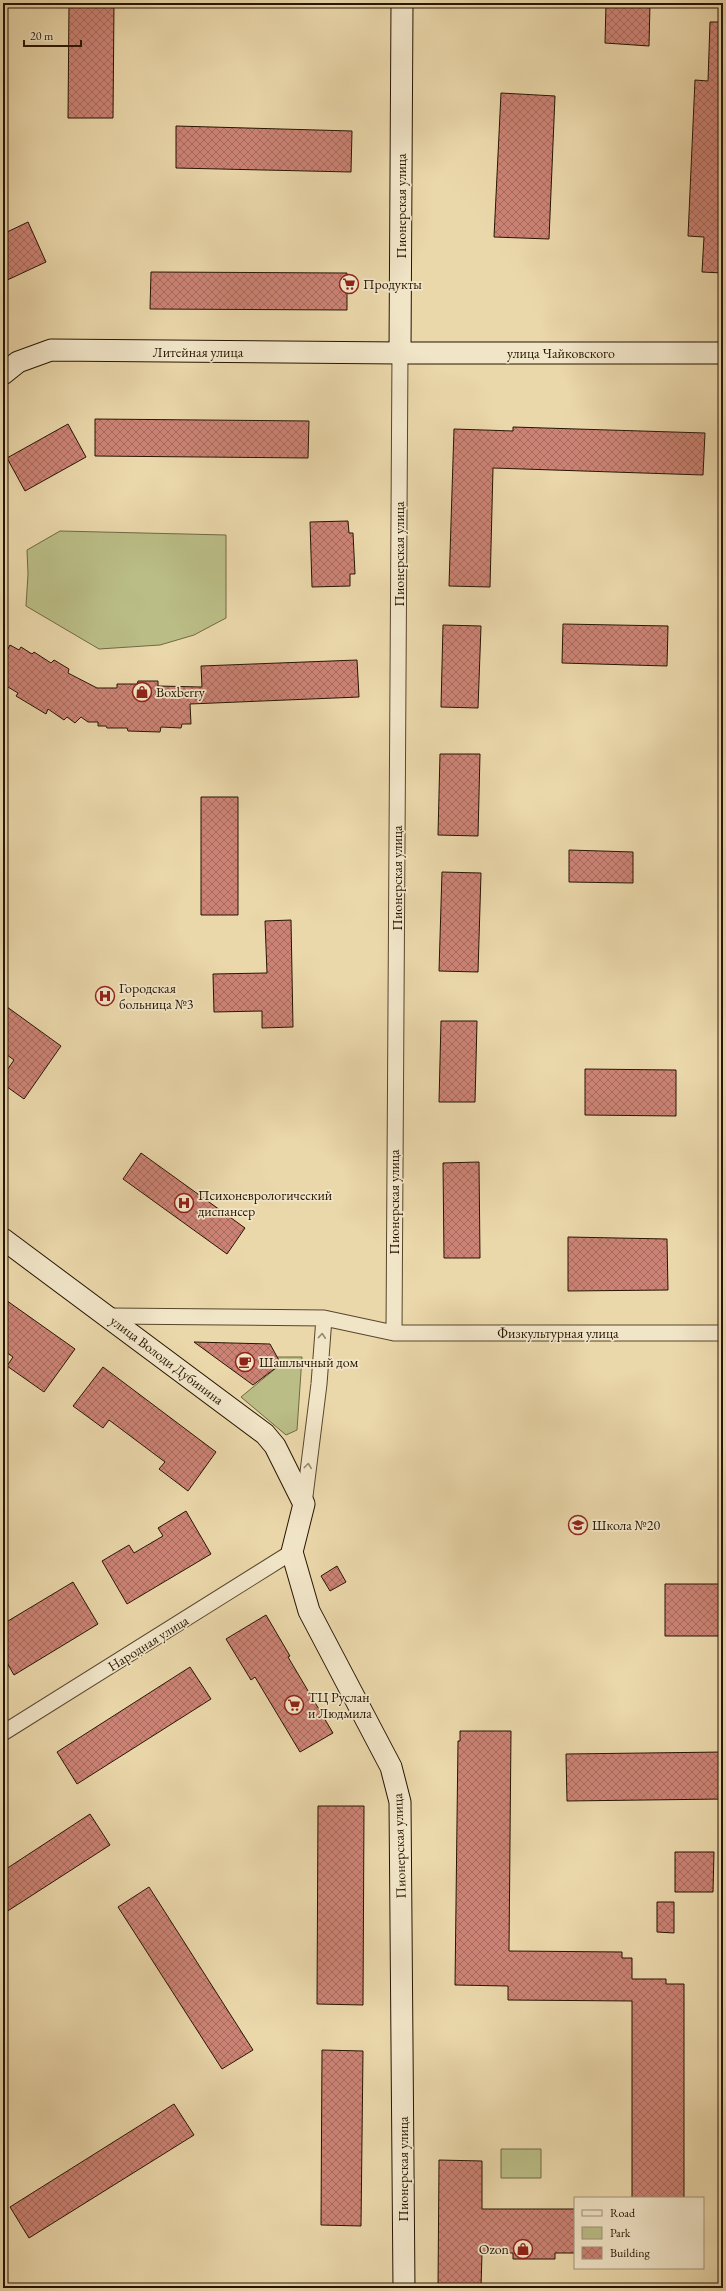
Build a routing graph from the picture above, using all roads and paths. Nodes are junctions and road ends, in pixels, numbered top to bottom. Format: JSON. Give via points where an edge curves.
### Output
{"nodes":[{"id":1,"x":402,"y":3,"type":"edge"},
{"id":2,"x":400,"y":353,"type":"junction"},
{"id":3,"x":723,"y":353,"type":"edge"},
{"id":4,"x":3,"y":374,"type":"edge"},
{"id":5,"x":3,"y":1239,"type":"edge"},
{"id":6,"x":109,"y":1316,"type":"junction"},
{"id":7,"x":324,"y":1318,"type":"junction"},
{"id":8,"x":394,"y":1333,"type":"junction"},
{"id":9,"x":723,"y":1333,"type":"edge"},
{"id":10,"x":304,"y":1504,"type":"junction"},
{"id":11,"x":292,"y":1552,"type":"junction"},
{"id":12,"x":3,"y":1733,"type":"edge"},
{"id":13,"x":404,"y":2288,"type":"edge"}],
"edges":[{"from":1,"to":2,"type":"street","name":"Пионерская улица"},
{"from":2,"to":3,"type":"street","name":"улица Чайковского"},
{"from":2,"to":4,"type":"street","name":"Литейная улица","via":[[51,350],[18,362]]},
{"from":2,"to":8,"type":"street","name":"Пионерская улица"},
{"from":5,"to":6,"type":"street","name":"улица Володи Дубинина"},
{"from":6,"to":7,"type":"street"},
{"from":6,"to":10,"type":"street","name":"улица Володи Дубинина","via":[[265,1434],[275,1446]]},
{"from":7,"to":8,"type":"street"},
{"from":10,"to":7,"type":"street","name":"Пионерская улица","one_way":true,"via":[[319,1384]]},
{"from":8,"to":9,"type":"street","name":"Физкультурная улица"},
{"from":10,"to":11,"type":"street","name":"Пионерская улица"},
{"from":11,"to":12,"type":"street","name":"Народная улица"},
{"from":11,"to":13,"type":"street","name":"Пионерская улица","via":[[309,1612],[390,1767],[400,1802]]}]}
